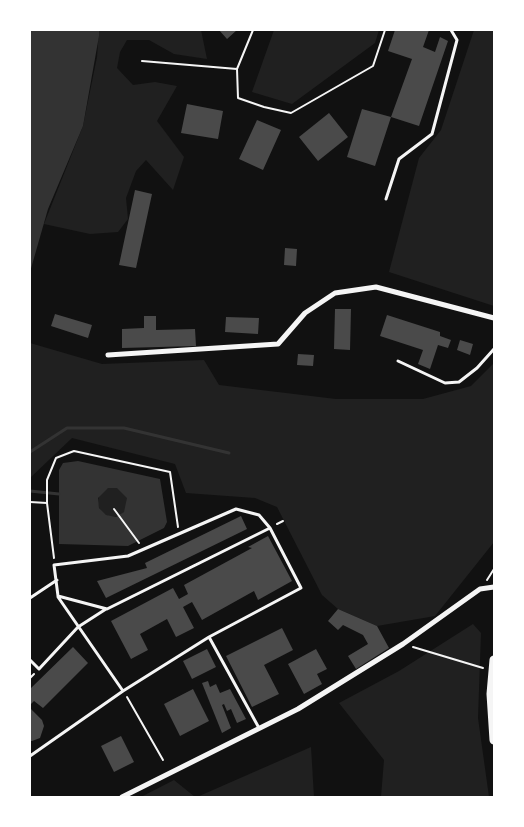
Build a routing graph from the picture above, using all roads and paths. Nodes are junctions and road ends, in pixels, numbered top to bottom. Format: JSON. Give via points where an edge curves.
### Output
{"nodes":[{"id":1,"x":253,"y":30,"type":"edge"},
{"id":2,"x":386,"y":30,"type":"edge"},
{"id":3,"x":450,"y":30,"type":"edge"},
{"id":4,"x":142,"y":61,"type":"dead end"},
{"id":5,"x":237,"y":68,"type":"junction"},
{"id":6,"x":386,"y":199,"type":"dead end"},
{"id":7,"x":494,"y":318,"type":"edge"},
{"id":8,"x":494,"y":349,"type":"edge"},
{"id":9,"x":108,"y":354,"type":"dead end"},
{"id":10,"x":398,"y":361,"type":"dead end"},
{"id":11,"x":30,"y":502,"type":"edge"},
{"id":12,"x":47,"y":503,"type":"junction"},
{"id":13,"x":114,"y":509,"type":"dead end"},
{"id":14,"x":270,"y":528,"type":"junction"},
{"id":15,"x":179,"y":535,"type":"junction"},
{"id":16,"x":140,"y":545,"type":"dead end"},
{"id":17,"x":54,"y":565,"type":"junction"},
{"id":18,"x":57,"y":580,"type":"junction"},
{"id":19,"x":494,"y":587,"type":"edge"},
{"id":20,"x":30,"y":592,"type":"edge"},
{"id":21,"x":37,"y":592,"type":"junction"},
{"id":22,"x":58,"y":596,"type":"junction"},
{"id":23,"x":30,"y":598,"type":"edge"},
{"id":24,"x":107,"y":609,"type":"junction"},
{"id":25,"x":78,"y":627,"type":"junction"},
{"id":26,"x":209,"y":636,"type":"junction"},
{"id":27,"x":403,"y":644,"type":"junction"},
{"id":28,"x":30,"y":660,"type":"edge"},
{"id":29,"x":494,"y":660,"type":"edge"},
{"id":30,"x":475,"y":666,"type":"dead end"},
{"id":31,"x":123,"y":691,"type":"junction"},
{"id":32,"x":259,"y":728,"type":"junction"},
{"id":33,"x":494,"y":740,"type":"edge"},
{"id":34,"x":30,"y":756,"type":"edge"},
{"id":35,"x":162,"y":760,"type":"dead end"},
{"id":36,"x":122,"y":797,"type":"edge"}],
"edges":[{"from":1,"to":5,"type":"path"},
{"from":2,"to":5,"type":"path","via":[[373,66],[291,113],[264,108],[238,98]]},
{"from":3,"to":6,"type":"lane","via":[[457,40],[432,134],[398,159]]},
{"from":4,"to":5,"type":"path"},
{"from":7,"to":9,"type":"street","via":[[376,287],[335,293],[305,313],[278,344]]},
{"from":8,"to":10,"type":"lane","via":[[478,368],[458,382],[445,383]]},
{"from":11,"to":12,"type":"path"},
{"from":12,"to":15,"type":"path","via":[[48,480],[56,458],[74,451],[170,472]]},
{"from":12,"to":17,"type":"path"},
{"from":13,"to":16,"type":"path"},
{"from":14,"to":15,"type":"lane","via":[[259,515],[236,509]]},
{"from":14,"to":24,"type":"lane"},
{"from":14,"to":26,"type":"lane","via":[[301,588]]},
{"from":15,"to":17,"type":"lane","via":[[128,556]]},
{"from":17,"to":18,"type":"lane"},
{"from":18,"to":21,"type":"lane"},
{"from":18,"to":22,"type":"lane"},
{"from":19,"to":27,"type":"street","via":[[480,589]]},
{"from":20,"to":21,"type":"lane"},
{"from":21,"to":23,"type":"lane"},
{"from":22,"to":24,"type":"lane"},
{"from":22,"to":25,"type":"lane"},
{"from":24,"to":25,"type":"lane"},
{"from":25,"to":28,"type":"lane","via":[[39,669]]},
{"from":25,"to":31,"type":"lane"},
{"from":26,"to":31,"type":"lane"},
{"from":26,"to":32,"type":"lane"},
{"from":27,"to":30,"type":"path"},
{"from":27,"to":32,"type":"street","via":[[298,709]]},
{"from":29,"to":33,"type":"street","via":[[491,694]]},
{"from":31,"to":34,"type":"lane"},
{"from":31,"to":35,"type":"path"},
{"from":32,"to":36,"type":"street"}]}
